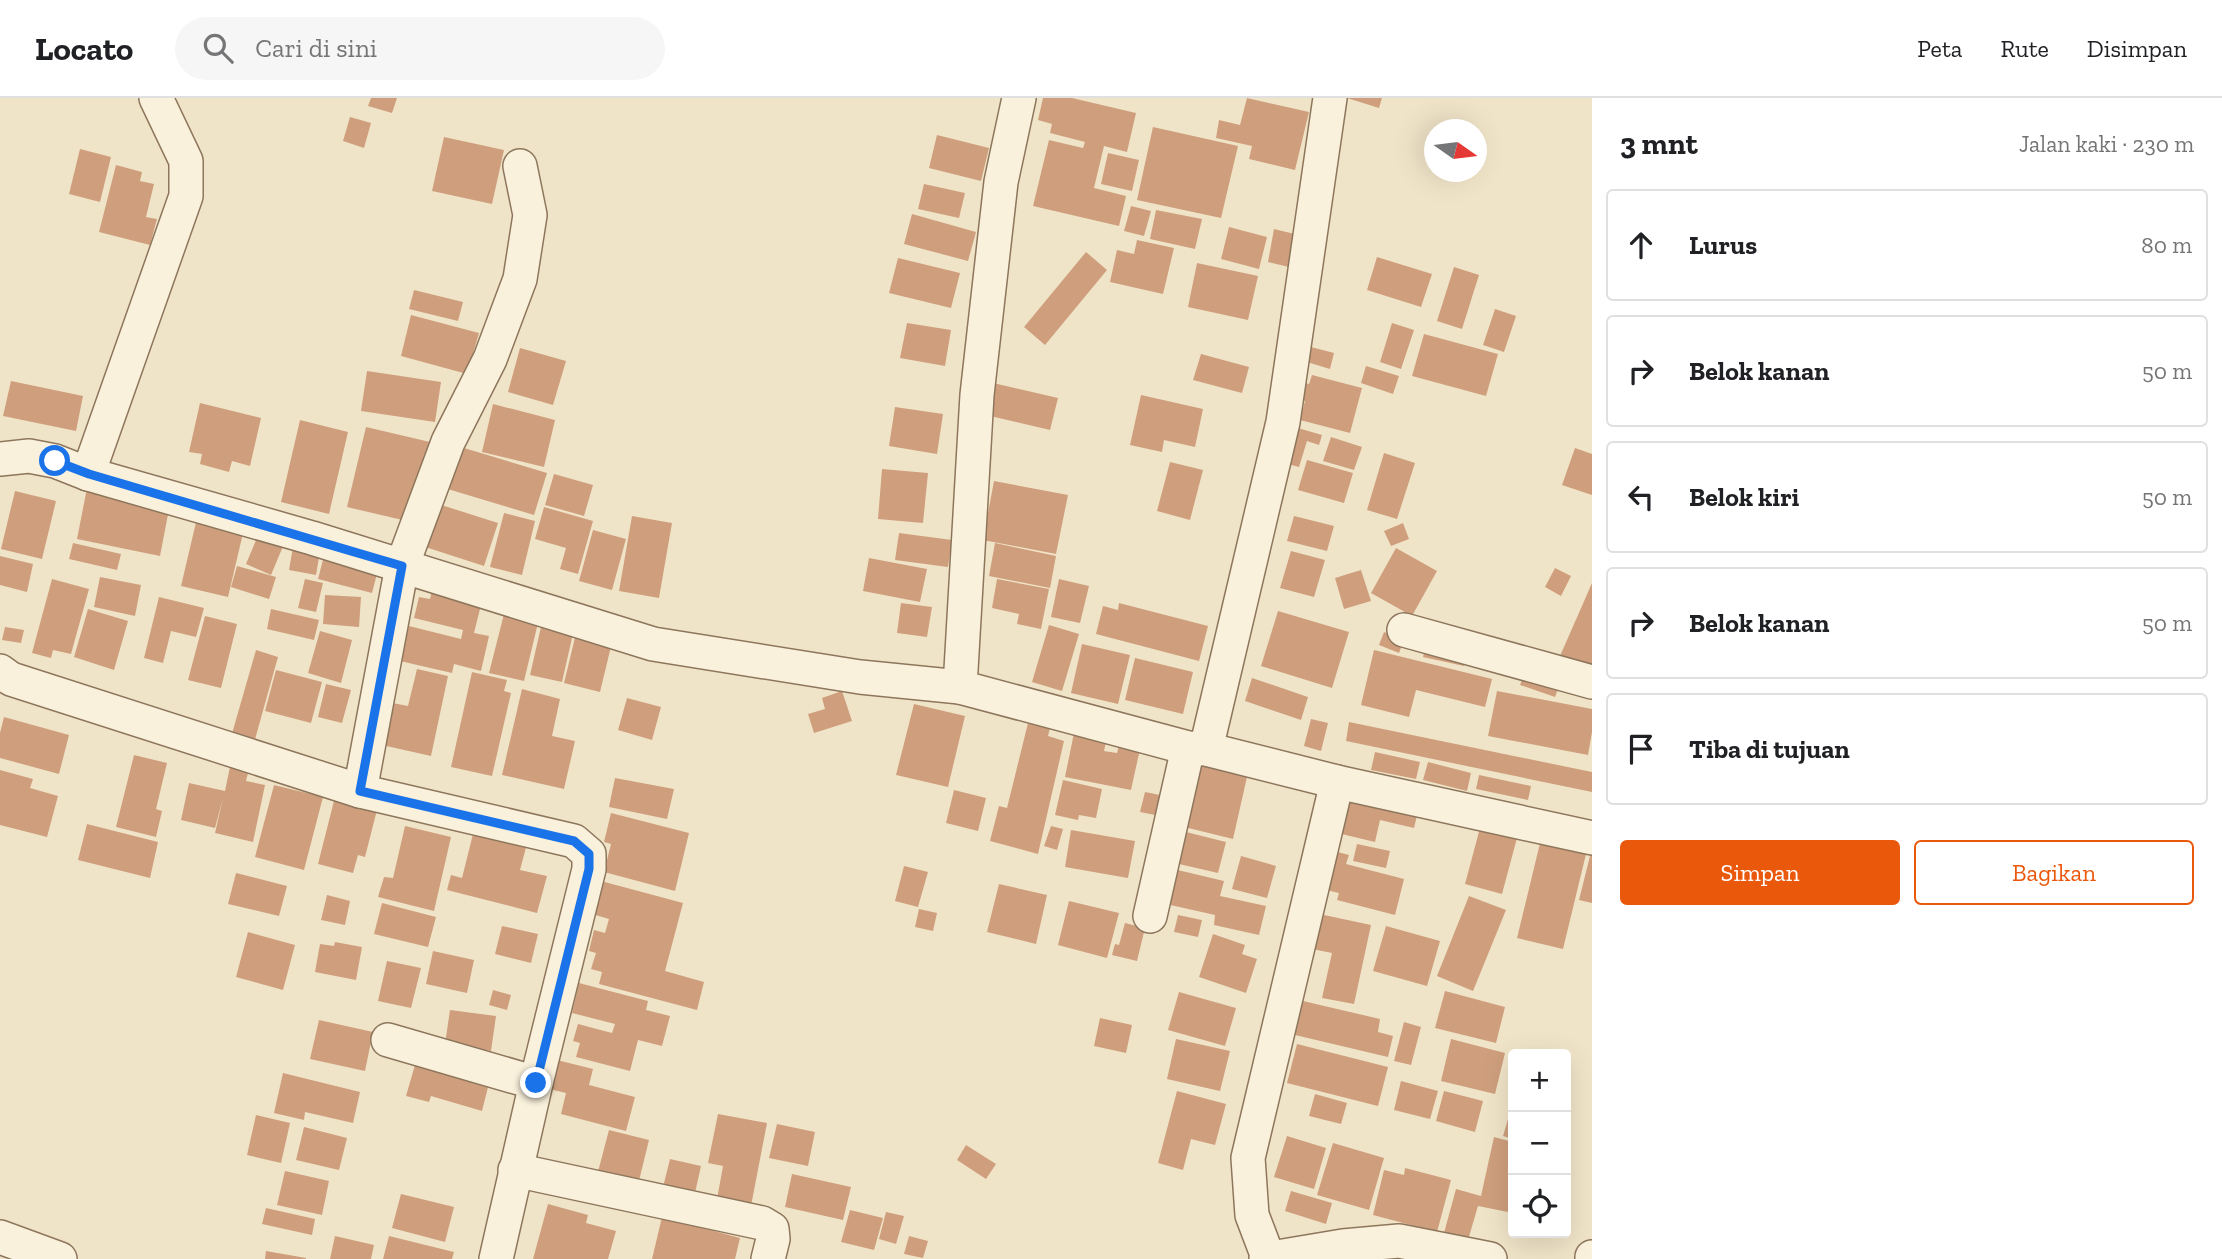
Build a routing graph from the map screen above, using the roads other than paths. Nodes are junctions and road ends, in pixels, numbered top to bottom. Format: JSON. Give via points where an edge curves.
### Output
{"nodes":[{"id":1,"x":156,"y":98,"type":"edge"},
{"id":2,"x":1019,"y":98,"type":"edge"},
{"id":3,"x":1331,"y":98,"type":"edge"},
{"id":4,"x":520,"y":166,"type":"dead end"},
{"id":5,"x":0,"y":459,"type":"edge"},
{"id":6,"x":89,"y":474,"type":"junction"},
{"id":7,"x":402,"y":566,"type":"junction"},
{"id":8,"x":1404,"y":630,"type":"dead end"},
{"id":9,"x":0,"y":671,"type":"edge"},
{"id":10,"x":1592,"y":682,"type":"edge"},
{"id":11,"x":960,"y":687,"type":"junction"},
{"id":12,"x":1197,"y":748,"type":"junction"},
{"id":13,"x":1337,"y":782,"type":"junction"},
{"id":14,"x":360,"y":791,"type":"junction"},
{"id":15,"x":1592,"y":838,"type":"edge"},
{"id":16,"x":1150,"y":916,"type":"dead end"},
{"id":17,"x":388,"y":1040,"type":"dead end"},
{"id":18,"x":536,"y":1083,"type":"junction"},
{"id":19,"x":515,"y":1170,"type":"junction"},
{"id":20,"x":6,"y":1245,"type":"edge"},
{"id":21,"x":1267,"y":1258,"type":"edge"},
{"id":22,"x":60,"y":1259,"type":"edge"},
{"id":23,"x":496,"y":1259,"type":"edge"},
{"id":24,"x":768,"y":1259,"type":"edge"},
{"id":25,"x":1490,"y":1259,"type":"edge"}],
"edges":[{"from":1,"to":6,"type":"street","via":[[186,161],[186,196]]},
{"from":2,"to":11,"type":"street","via":[[1001,182],[977,395]]},
{"from":3,"to":12,"type":"street","via":[[1283,422]]},
{"from":4,"to":7,"type":"street","via":[[530,215],[520,279],[490,359],[449,442]]},
{"from":5,"to":6,"type":"street","via":[[29,456]]},
{"from":6,"to":7,"type":"street"},
{"from":7,"to":11,"type":"street","via":[[653,644],[860,677]]},
{"from":7,"to":14,"type":"street"},
{"from":8,"to":10,"type":"street"},
{"from":9,"to":14,"type":"street","via":[[11,679]]},
{"from":11,"to":12,"type":"street"},
{"from":12,"to":13,"type":"street"},
{"from":12,"to":16,"type":"street"},
{"from":13,"to":15,"type":"street"},
{"from":13,"to":21,"type":"street","via":[[1248,1157],[1252,1215]]},
{"from":14,"to":18,"type":"street","via":[[574,841],[589,854]]},
{"from":17,"to":18,"type":"street"},
{"from":18,"to":19,"type":"street"},
{"from":19,"to":23,"type":"street"},
{"from":19,"to":24,"type":"street","via":[[762,1223],[772,1229]]},
{"from":20,"to":22,"type":"street"},
{"from":21,"to":25,"type":"street","via":[[1399,1241]]}]}
